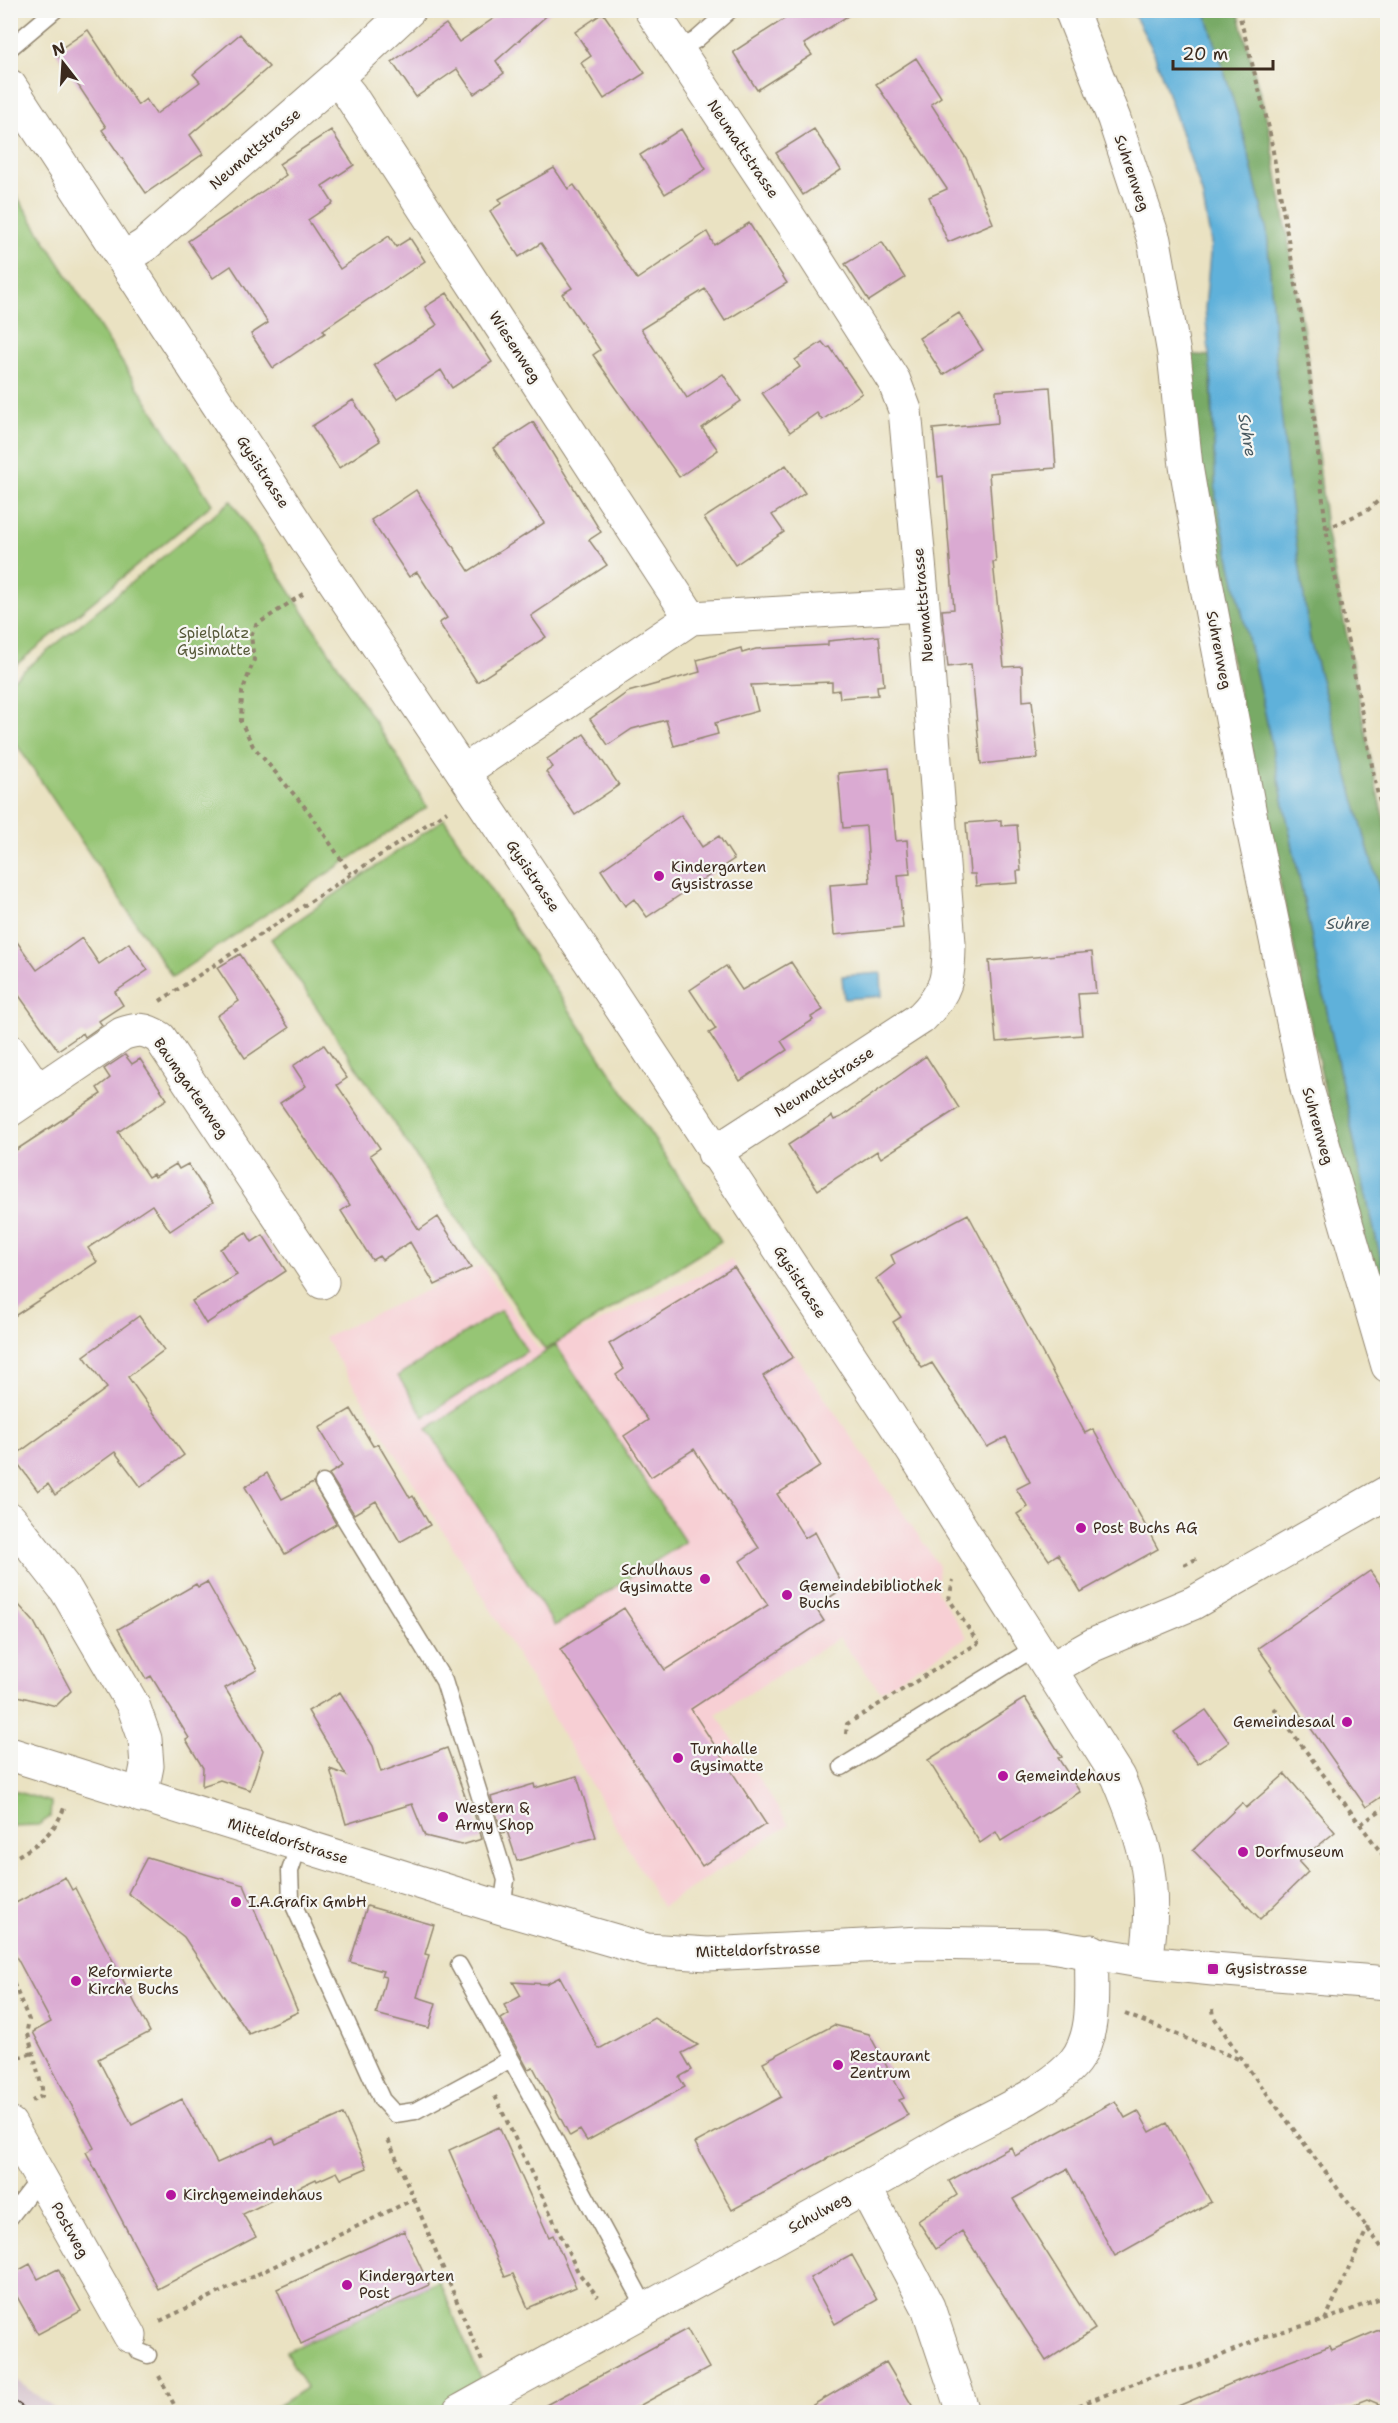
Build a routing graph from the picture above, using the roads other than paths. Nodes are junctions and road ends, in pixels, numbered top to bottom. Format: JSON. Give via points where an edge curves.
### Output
{"nodes":[{"id":1,"x":55,"y":10,"type":"edge"},
{"id":2,"x":409,"y":10,"type":"edge"},
{"id":3,"x":651,"y":10,"type":"edge"},
{"id":4,"x":730,"y":10,"type":"edge"},
{"id":5,"x":1071,"y":10,"type":"edge"},
{"id":6,"x":10,"y":48,"type":"edge"},
{"id":7,"x":678,"y":50,"type":"junction"},
{"id":8,"x":336,"y":78,"type":"junction"},
{"id":9,"x":10,"y":86,"type":"edge"},
{"id":10,"x":124,"y":258,"type":"junction"},
{"id":11,"x":923,"y":605,"type":"junction"},
{"id":12,"x":691,"y":618,"type":"junction"},
{"id":13,"x":463,"y":772,"type":"junction"},
{"id":14,"x":10,"y":1051,"type":"edge"},
{"id":15,"x":38,"y":1091,"type":"junction"},
{"id":16,"x":10,"y":1110,"type":"edge"},
{"id":17,"x":714,"y":1153,"type":"junction"},
{"id":18,"x":322,"y":1282,"type":"dead end"},
{"id":19,"x":1388,"y":1366,"type":"edge"},
{"id":20,"x":323,"y":1484,"type":"dead end"},
{"id":21,"x":1388,"y":1492,"type":"edge"},
{"id":22,"x":10,"y":1520,"type":"edge"},
{"id":23,"x":1043,"y":1658,"type":"junction"},
{"id":24,"x":10,"y":1754,"type":"edge"},
{"id":25,"x":842,"y":1767,"type":"road end"},
{"id":26,"x":141,"y":1796,"type":"junction"},
{"id":27,"x":298,"y":1844,"type":"junction"},
{"id":28,"x":502,"y":1908,"type":"junction"},
{"id":29,"x":1092,"y":1951,"type":"junction"},
{"id":30,"x":1146,"y":1962,"type":"junction"},
{"id":31,"x":459,"y":1965,"type":"dead end"},
{"id":32,"x":1388,"y":1983,"type":"edge"},
{"id":33,"x":511,"y":2060,"type":"junction"},
{"id":34,"x":10,"y":2124,"type":"edge"},
{"id":35,"x":40,"y":2178,"type":"junction"},
{"id":36,"x":865,"y":2188,"type":"junction"},
{"id":37,"x":10,"y":2217,"type":"edge"},
{"id":38,"x":633,"y":2316,"type":"junction"},
{"id":39,"x":139,"y":2346,"type":"road end"},
{"id":40,"x":459,"y":2412,"type":"edge"},
{"id":41,"x":963,"y":2412,"type":"edge"}],
"edges":[{"from":1,"to":6,"type":"lane"},
{"from":2,"to":8,"type":"street","name":"Neumattstrasse"},
{"from":3,"to":7,"type":"street","name":"Neumattstrasse"},
{"from":4,"to":7,"type":"lane","via":[[696,40]]},
{"from":5,"to":19,"type":"street","name":"Suhrenweg","via":[[1114,119],[1154,240],[1205,577],[1307,1089]]},
{"from":7,"to":11,"type":"street","name":"Neumattstrasse","via":[[894,381],[905,410]]},
{"from":8,"to":10,"type":"street","name":"Neumattstrasse","via":[[145,245]]},
{"from":8,"to":12,"type":"street","name":"Wiesenweg"},
{"from":9,"to":10,"type":"street","name":"Gysistrasse"},
{"from":10,"to":13,"type":"street","name":"Gysistrasse"},
{"from":11,"to":12,"type":"street"},
{"from":11,"to":17,"type":"street","name":"Neumattstrasse","via":[[949,976],[938,1001],[921,1018]]},
{"from":12,"to":13,"type":"street"},
{"from":13,"to":17,"type":"street","name":"Gysistrasse"},
{"from":14,"to":15,"type":"street"},
{"from":15,"to":16,"type":"street","name":"Baumgartenweg"},
{"from":15,"to":18,"type":"street","name":"Baumgartenweg","via":[[122,1034],[136,1029],[150,1031],[160,1038]]},
{"from":17,"to":23,"type":"street","name":"Gysistrasse","via":[[912,1450]]},
{"from":20,"to":28,"type":"lane","via":[[444,1681],[506,1880]]},
{"from":21,"to":23,"type":"street","via":[[1193,1603],[1093,1645]]},
{"from":22,"to":26,"type":"street","via":[[66,1590],[133,1705],[145,1739],[147,1766]]},
{"from":23,"to":25,"type":"lane"},
{"from":23,"to":30,"type":"street","name":"Gysistrasse","via":[[1118,1778],[1140,1827],[1152,1903]]},
{"from":24,"to":26,"type":"street","name":"Mitteldorfstrasse"},
{"from":26,"to":27,"type":"street","name":"Mitteldorfstrasse"},
{"from":27,"to":28,"type":"street","name":"Mitteldorfstrasse"},
{"from":27,"to":33,"type":"lane","via":[[290,1871],[291,1899],[382,2100],[395,2114],[415,2111]]},
{"from":28,"to":29,"type":"street","name":"Mitteldorfstrasse","via":[[657,1950],[708,1954],[955,1942]]},
{"from":29,"to":30,"type":"street","name":"Mitteldorfstrasse"},
{"from":29,"to":36,"type":"street","name":"Schulweg","via":[[1091,2006],[1084,2045],[1067,2071]]},
{"from":30,"to":32,"type":"street","name":"Mitteldorfstrasse"},
{"from":31,"to":33,"type":"lane"},
{"from":33,"to":38,"type":"lane"},
{"from":34,"to":35,"type":"street","name":"Postweg"},
{"from":35,"to":37,"type":"lane"},
{"from":35,"to":39,"type":"street","name":"Postweg"},
{"from":36,"to":38,"type":"street","name":"Schulweg"},
{"from":36,"to":41,"type":"street","via":[[928,2307]]},
{"from":38,"to":40,"type":"street","name":"Schulweg"}]}
